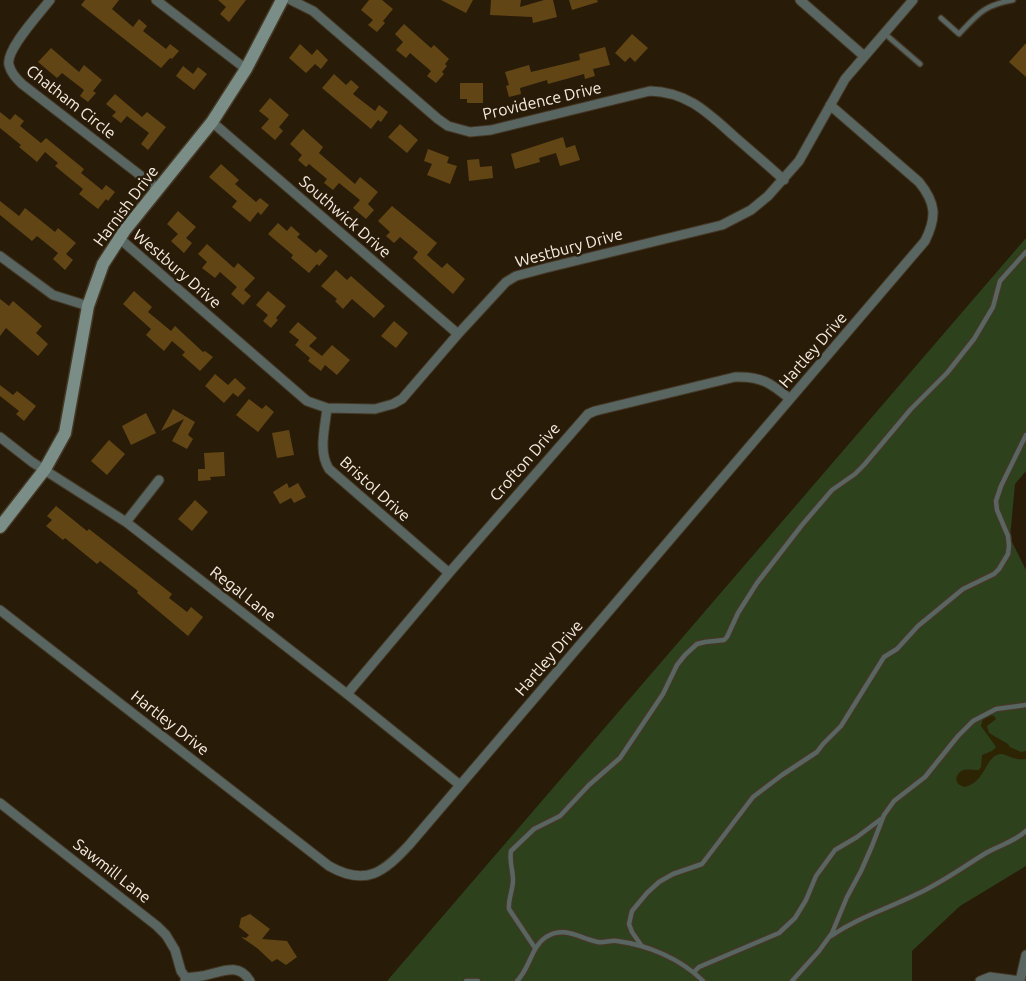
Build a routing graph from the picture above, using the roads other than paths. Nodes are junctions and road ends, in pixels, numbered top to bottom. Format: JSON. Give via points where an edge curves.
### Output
{"nodes":[{"id":1,"x":50,"y":0,"type":"edge"},
{"id":2,"x":156,"y":0,"type":"edge"},
{"id":3,"x":282,"y":0,"type":"edge"},
{"id":4,"x":292,"y":0,"type":"edge"},
{"id":5,"x":800,"y":0,"type":"edge"},
{"id":6,"x":913,"y":0,"type":"edge"},
{"id":7,"x":1013,"y":0,"type":"edge"},
{"id":8,"x":941,"y":18,"type":"dead end"},
{"id":9,"x":884,"y":33,"type":"junction"},
{"id":10,"x":864,"y":56,"type":"junction"},
{"id":11,"x":920,"y":64,"type":"dead end"},
{"id":12,"x":246,"y":69,"type":"junction"},
{"id":13,"x":830,"y":106,"type":"junction"},
{"id":14,"x":212,"y":122,"type":"junction"},
{"id":15,"x":784,"y":180,"type":"junction"},
{"id":16,"x":158,"y":189,"type":"junction"},
{"id":17,"x":119,"y":238,"type":"junction"},
{"id":18,"x":1026,"y":252,"type":"edge"},
{"id":19,"x":0,"y":256,"type":"edge"},
{"id":20,"x":88,"y":306,"type":"junction"},
{"id":21,"x":458,"y":334,"type":"junction"},
{"id":22,"x":790,"y":399,"type":"junction"},
{"id":23,"x":327,"y":408,"type":"junction"},
{"id":24,"x":1026,"y":435,"type":"edge"},
{"id":25,"x":0,"y":437,"type":"edge"},
{"id":26,"x":45,"y":470,"type":"junction"},
{"id":27,"x":159,"y":480,"type":"dead end"},
{"id":28,"x":126,"y":522,"type":"junction"},
{"id":29,"x":0,"y":527,"type":"edge"},
{"id":30,"x":448,"y":572,"type":"junction"},
{"id":31,"x":0,"y":610,"type":"edge"},
{"id":32,"x":347,"y":694,"type":"junction"},
{"id":33,"x":1026,"y":705,"type":"edge"},
{"id":34,"x":460,"y":785,"type":"junction"},
{"id":35,"x":0,"y":803,"type":"edge"},
{"id":36,"x":883,"y":817,"type":"junction"},
{"id":37,"x":1026,"y":831,"type":"edge"},
{"id":38,"x":830,"y":936,"type":"junction"},
{"id":39,"x":641,"y":945,"type":"junction"},
{"id":40,"x":535,"y":948,"type":"junction"},
{"id":41,"x":1026,"y":955,"type":"edge"},
{"id":42,"x":694,"y":972,"type":"junction"},
{"id":43,"x":186,"y":979,"type":"edge"},
{"id":44,"x":250,"y":981,"type":"edge"},
{"id":45,"x":466,"y":981,"type":"edge"},
{"id":46,"x":478,"y":981,"type":"edge"},
{"id":47,"x":517,"y":981,"type":"edge"},
{"id":48,"x":703,"y":981,"type":"edge"},
{"id":49,"x":792,"y":981,"type":"edge"},
{"id":50,"x":980,"y":981,"type":"edge"},
{"id":51,"x":1020,"y":981,"type":"edge"}],
"edges":[{"from":1,"to":16,"type":"street","name":"Chatham Circle","via":[[12,48],[8,63],[12,74]]},
{"from":2,"to":12,"type":"street"},
{"from":3,"to":12,"type":"street","name":"Harnish Drive"},
{"from":4,"to":15,"type":"street","name":"Providence Drive","via":[[313,11],[423,108],[448,126],[470,132],[491,130],[650,90],[663,91],[702,108]]},
{"from":5,"to":10,"type":"street"},
{"from":6,"to":9,"type":"street","name":"Westbury Drive"},
{"from":7,"to":8,"type":"lane","via":[[981,11],[960,34]]},
{"from":9,"to":10,"type":"street","name":"Westbury Drive"},
{"from":9,"to":11,"type":"lane"},
{"from":10,"to":13,"type":"street","name":"Westbury Drive","via":[[845,79]]},
{"from":12,"to":14,"type":"street","name":"Harnish Drive"},
{"from":13,"to":15,"type":"street","name":"Westbury Drive","via":[[812,141]]},
{"from":13,"to":22,"type":"street","name":"Hartley Drive","via":[[918,182],[930,198],[933,218],[917,253]]},
{"from":14,"to":16,"type":"street","name":"Harnish Drive"},
{"from":14,"to":21,"type":"street","name":"Southwick Drive"},
{"from":15,"to":21,"type":"street","name":"Westbury Drive","via":[[751,210],[722,225],[516,276],[499,288]]},
{"from":16,"to":17,"type":"street","name":"Harnish Drive"},
{"from":17,"to":20,"type":"street","name":"Harnish Drive","via":[[103,264]]},
{"from":17,"to":23,"type":"street","name":"Westbury Drive","via":[[296,392]]},
{"from":18,"to":40,"type":"lane","via":[[1000,281],[993,307],[974,339],[869,459],[855,474],[832,490],[802,524],[757,583],[727,637],[717,642],[702,642],[692,648],[677,665],[663,694],[620,758],[560,816],[534,829],[511,851],[513,881],[508,903]]},
{"from":19,"to":20,"type":"street","via":[[53,295]]},
{"from":20,"to":26,"type":"street","name":"Harnish Drive","via":[[65,433]]},
{"from":21,"to":23,"type":"street","name":"Westbury Drive","via":[[402,398],[393,404],[375,409]]},
{"from":22,"to":30,"type":"street","name":"Crofton Drive","via":[[762,379],[735,377],[588,414]]},
{"from":22,"to":34,"type":"street","name":"Hartley Drive"},
{"from":23,"to":30,"type":"street","name":"Bristol Drive","via":[[323,451],[329,470]]},
{"from":24,"to":39,"type":"lane","via":[[996,501],[1008,536],[1008,554],[1000,569],[963,589],[884,657],[841,726],[818,752],[753,797],[702,864],[658,882],[647,893],[632,911],[629,924]]},
{"from":25,"to":26,"type":"street","name":"Regal Lane"},
{"from":26,"to":28,"type":"street","name":"Regal Lane"},
{"from":26,"to":29,"type":"street","name":"Harnish Drive"},
{"from":27,"to":28,"type":"street"},
{"from":28,"to":32,"type":"street","name":"Regal Lane"},
{"from":30,"to":32,"type":"street","name":"Crofton Drive"},
{"from":31,"to":34,"type":"street","name":"Hartley Drive","via":[[339,872],[362,876],[373,874],[392,863]]},
{"from":32,"to":34,"type":"street","name":"Regal Lane"},
{"from":33,"to":36,"type":"lane","via":[[996,710],[973,721],[925,777],[894,801]]},
{"from":35,"to":43,"type":"street","name":"Sawmill Lane","via":[[157,926],[175,950]]},
{"from":36,"to":38,"type":"lane"},
{"from":36,"to":42,"type":"lane","via":[[835,850],[816,876],[795,918],[780,933]]},
{"from":37,"to":38,"type":"lane","via":[[923,891],[864,916]]},
{"from":38,"to":49,"type":"lane"},
{"from":39,"to":40,"type":"lane","via":[[599,942],[562,932],[547,936]]},
{"from":39,"to":42,"type":"lane"},
{"from":40,"to":47,"type":"lane"},
{"from":41,"to":51,"type":"street"},
{"from":42,"to":48,"type":"lane"},
{"from":43,"to":44,"type":"street","name":"Sawmill Lane","via":[[233,969],[242,971]]},
{"from":45,"to":46,"type":"lane"},
{"from":50,"to":51,"type":"street","via":[[990,977]]}]}
